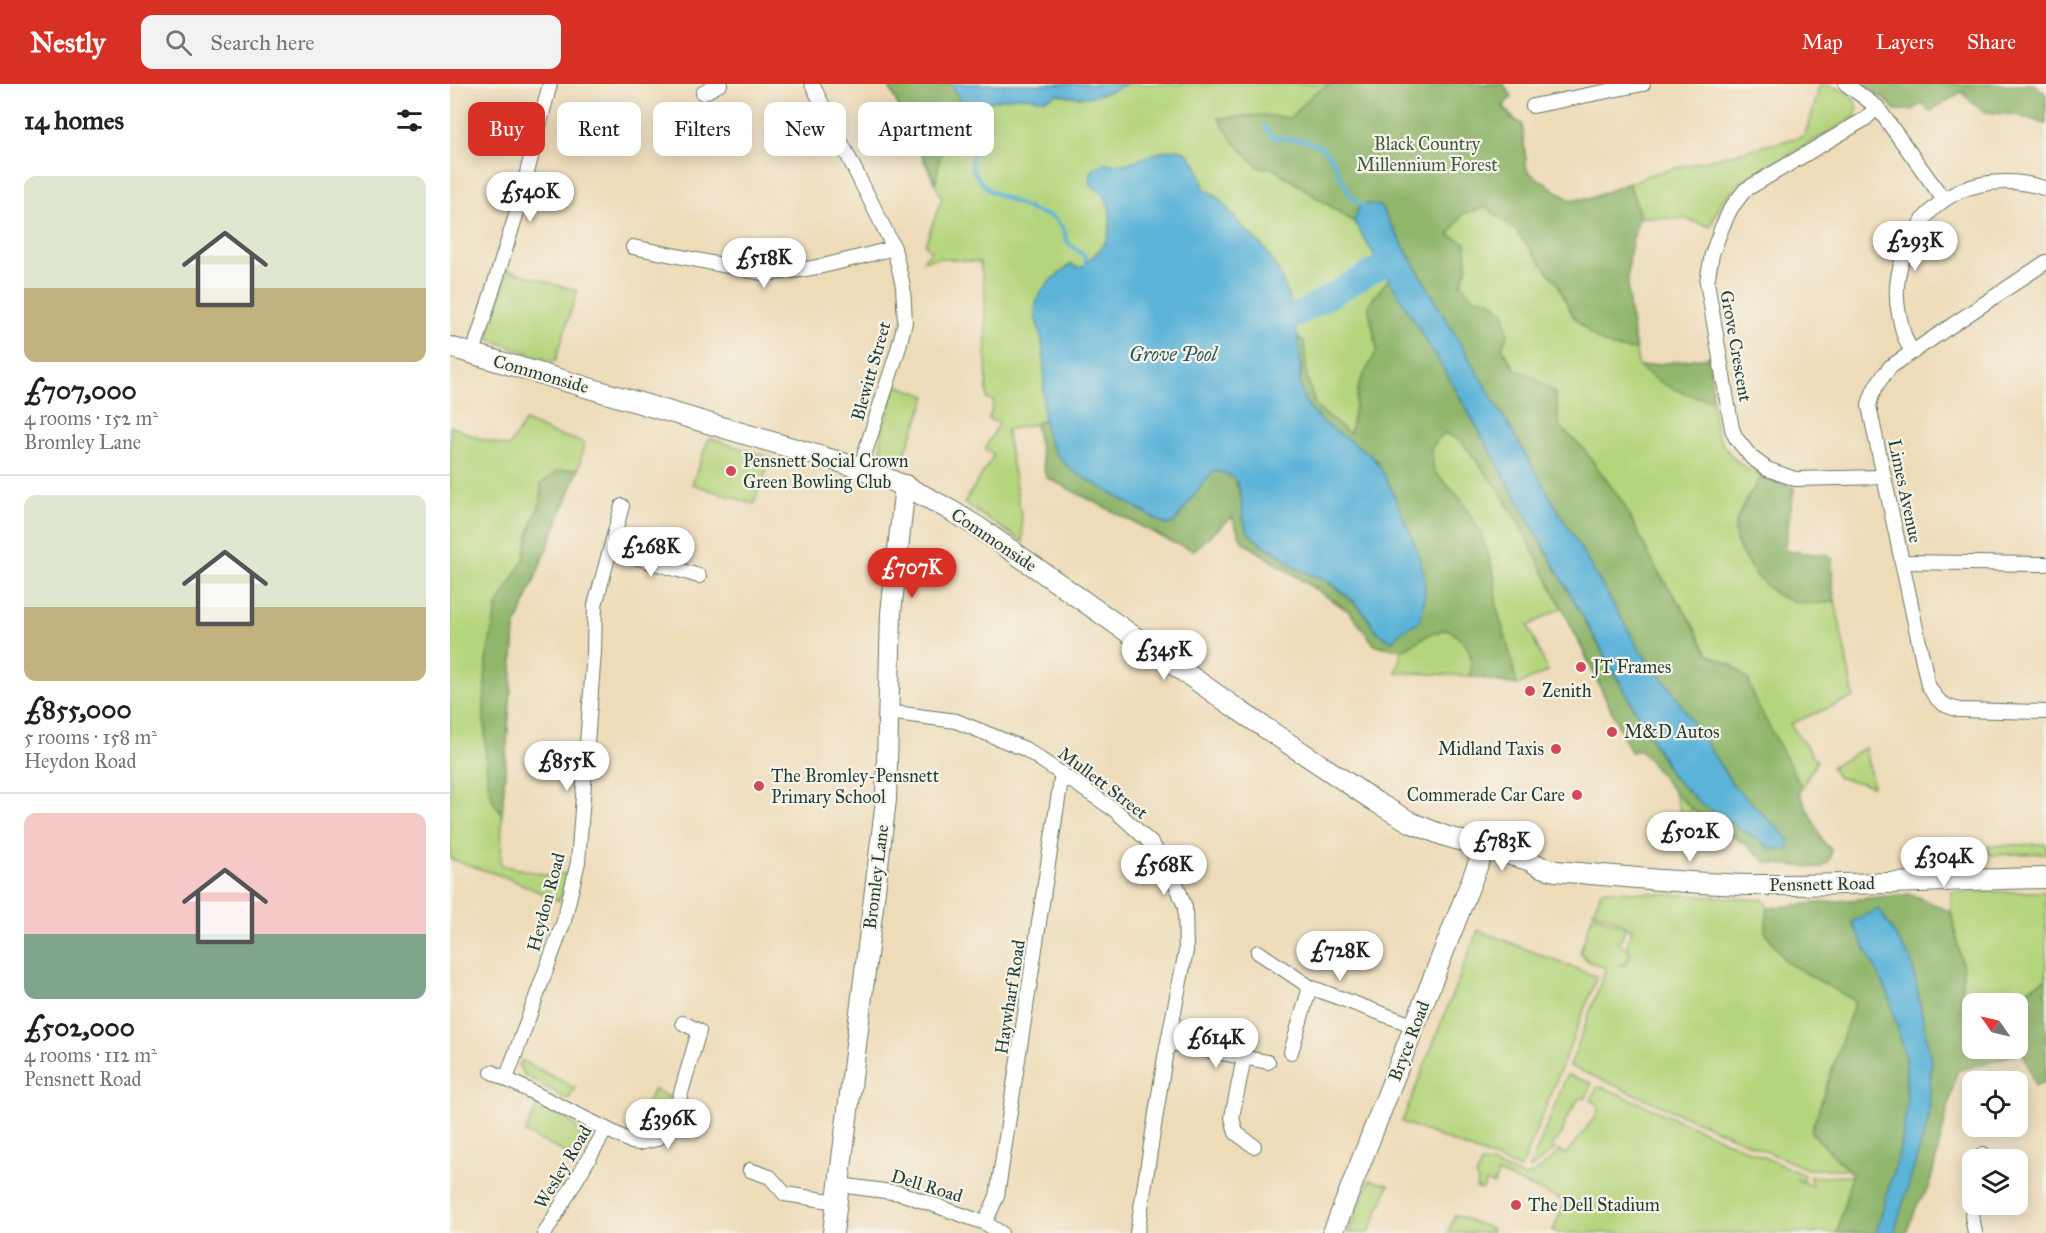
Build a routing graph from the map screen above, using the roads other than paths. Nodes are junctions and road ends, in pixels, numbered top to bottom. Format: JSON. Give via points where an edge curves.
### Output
{"nodes":[{"id":1,"x":550,"y":84,"type":"edge"},
{"id":2,"x":720,"y":84,"type":"edge"},
{"id":3,"x":812,"y":84,"type":"edge"},
{"id":4,"x":1643,"y":84,"type":"edge"},
{"id":5,"x":1846,"y":84,"type":"edge"},
{"id":6,"x":703,"y":93,"type":"dead end"},
{"id":7,"x":1533,"y":106,"type":"dead end"},
{"id":8,"x":1877,"y":107,"type":"junction"},
{"id":9,"x":2046,"y":189,"type":"edge"},
{"id":10,"x":1944,"y":200,"type":"junction"},
{"id":11,"x":633,"y":247,"type":"dead end"},
{"id":12,"x":894,"y":248,"type":"junction"},
{"id":13,"x":2046,"y":262,"type":"edge"},
{"id":14,"x":450,"y":347,"type":"edge"},
{"id":15,"x":1913,"y":352,"type":"junction"},
{"id":16,"x":473,"y":353,"type":"junction"},
{"id":17,"x":860,"y":468,"type":"junction"},
{"id":18,"x":1883,"y":477,"type":"junction"},
{"id":19,"x":905,"y":485,"type":"junction"},
{"id":20,"x":622,"y":506,"type":"dead end"},
{"id":21,"x":611,"y":550,"type":"junction"},
{"id":22,"x":1903,"y":562,"type":"junction"},
{"id":23,"x":2046,"y":564,"type":"edge"},
{"id":24,"x":699,"y":576,"type":"dead end"},
{"id":25,"x":888,"y":712,"type":"junction"},
{"id":26,"x":2046,"y":712,"type":"edge"},
{"id":27,"x":1062,"y":773,"type":"junction"},
{"id":28,"x":1484,"y":849,"type":"junction"},
{"id":29,"x":1528,"y":860,"type":"junction"},
{"id":30,"x":2046,"y":866,"type":"edge"},
{"id":31,"x":2046,"y":878,"type":"edge"},
{"id":32,"x":1258,"y":952,"type":"dead end"},
{"id":33,"x":1310,"y":987,"type":"junction"},
{"id":34,"x":683,"y":1023,"type":"dead end"},
{"id":35,"x":1415,"y":1026,"type":"junction"},
{"id":36,"x":1169,"y":1043,"type":"junction"},
{"id":37,"x":1291,"y":1052,"type":"dead end"},
{"id":38,"x":1244,"y":1058,"type":"junction"},
{"id":39,"x":1268,"y":1062,"type":"dead end"},
{"id":40,"x":492,"y":1072,"type":"dead end"},
{"id":41,"x":506,"y":1079,"type":"junction"},
{"id":42,"x":606,"y":1129,"type":"junction"},
{"id":43,"x":1254,"y":1146,"type":"dead end"},
{"id":44,"x":750,"y":1170,"type":"dead end"},
{"id":45,"x":838,"y":1193,"type":"junction"},
{"id":46,"x":1972,"y":1215,"type":"edge"},
{"id":47,"x":985,"y":1223,"type":"junction"},
{"id":48,"x":544,"y":1233,"type":"edge"},
{"id":49,"x":833,"y":1233,"type":"edge"},
{"id":50,"x":1001,"y":1233,"type":"edge"},
{"id":51,"x":1137,"y":1233,"type":"edge"},
{"id":52,"x":1333,"y":1233,"type":"edge"},
{"id":53,"x":1975,"y":1233,"type":"edge"}],
"edges":[{"from":1,"to":16,"type":"street","via":[[516,215]]},
{"from":2,"to":6,"type":"street"},
{"from":3,"to":12,"type":"street","name":"Blewitt Street"},
{"from":4,"to":7,"type":"street"},
{"from":5,"to":8,"type":"street"},
{"from":8,"to":10,"type":"street"},
{"from":8,"to":18,"type":"street","name":"Grove Crescent","via":[[1865,119],[1745,190],[1722,227],[1707,282],[1732,429],[1751,457],[1767,469],[1795,479]]},
{"from":9,"to":10,"type":"street","via":[[1998,181]]},
{"from":10,"to":15,"type":"street","via":[[1912,237],[1900,262],[1896,301],[1906,343]]},
{"from":11,"to":12,"type":"street","via":[[761,273],[832,264]]},
{"from":12,"to":17,"type":"street","name":"Blewitt Street","via":[[903,286],[905,322]]},
{"from":13,"to":15,"type":"street","name":"Limes Avenue"},
{"from":14,"to":16,"type":"main road","name":"Commonside"},
{"from":15,"to":18,"type":"street","name":"Limes Avenue","via":[[1890,367],[1871,393],[1869,406]]},
{"from":16,"to":17,"type":"main road","name":"Commonside"},
{"from":17,"to":19,"type":"main road","name":"Commonside"},
{"from":18,"to":22,"type":"street","name":"Limes Avenue"},
{"from":19,"to":25,"type":"main road","name":"Bromley Lane","via":[[891,613]]},
{"from":19,"to":28,"type":"main road","name":"Commonside","via":[[978,527],[1376,802],[1412,823]]},
{"from":20,"to":21,"type":"street","name":"Heydon Road"},
{"from":21,"to":24,"type":"street"},
{"from":21,"to":41,"type":"street","name":"Heydon Road","via":[[595,605],[578,862],[564,921]]},
{"from":22,"to":23,"type":"street"},
{"from":22,"to":26,"type":"street","name":"Limes Avenue","via":[[1928,685],[1936,699],[1959,710]]},
{"from":25,"to":27,"type":"street","name":"Mullett Street","via":[[956,721],[1025,749]]},
{"from":25,"to":45,"type":"main road","name":"Bromley Lane","via":[[885,800]]},
{"from":27,"to":36,"type":"street","name":"Mullett Street","via":[[1116,811],[1152,844],[1171,871],[1182,898],[1186,951]]},
{"from":27,"to":47,"type":"street","name":"Haywharf Road","via":[[997,1196]]},
{"from":28,"to":29,"type":"main road","name":"Pensnett Road"},
{"from":28,"to":35,"type":"main road","name":"Bryce Road"},
{"from":29,"to":30,"type":"main road","name":"Pensnett Road","via":[[1546,857],[1755,872]]},
{"from":29,"to":31,"type":"main road","name":"Pensnett Road","via":[[1556,871],[1749,885]]},
{"from":32,"to":33,"type":"street"},
{"from":33,"to":35,"type":"street"},
{"from":33,"to":37,"type":"street"},
{"from":34,"to":42,"type":"street","name":"Wesley Road","via":[[699,1031],[673,1120],[657,1139],[639,1143]]},
{"from":35,"to":52,"type":"main road","name":"Bryce Road"},
{"from":36,"to":38,"type":"street"},
{"from":36,"to":51,"type":"street","name":"Mullett Street"},
{"from":38,"to":39,"type":"street"},
{"from":38,"to":43,"type":"street","via":[[1232,1118],[1236,1133]]},
{"from":40,"to":41,"type":"street"},
{"from":41,"to":42,"type":"street"},
{"from":42,"to":48,"type":"street","name":"Wesley Road"},
{"from":44,"to":45,"type":"street","name":"Dell Road","via":[[770,1177],[784,1194]]},
{"from":45,"to":47,"type":"street","name":"Dell Road","via":[[900,1193]]},
{"from":45,"to":49,"type":"main road","name":"Bromley Lane"},
{"from":46,"to":53,"type":"street"},
{"from":47,"to":50,"type":"street","name":"Dell Road"}]}
